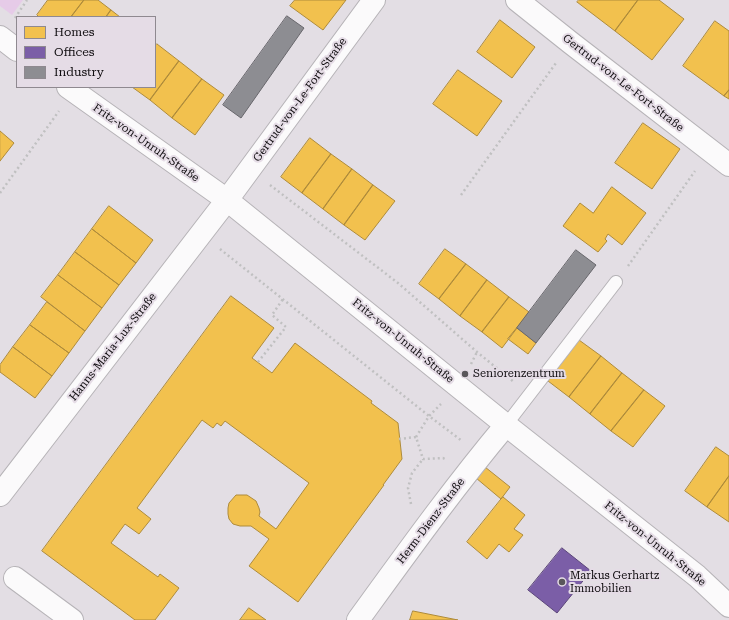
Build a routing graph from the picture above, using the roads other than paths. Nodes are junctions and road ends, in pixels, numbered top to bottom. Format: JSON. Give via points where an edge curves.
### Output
{"nodes":[{"id":1,"x":374,"y":0,"type":"edge"},
{"id":2,"x":517,"y":0,"type":"edge"},
{"id":3,"x":0,"y":37,"type":"edge"},
{"id":4,"x":16,"y":49,"type":"edge"},
{"id":5,"x":71,"y":89,"type":"edge"},
{"id":6,"x":729,"y":165,"type":"edge"},
{"id":7,"x":227,"y":200,"type":"junction"},
{"id":8,"x":616,"y":282,"type":"road end"},
{"id":9,"x":506,"y":425,"type":"junction"},
{"id":10,"x":0,"y":495,"type":"edge"},
{"id":11,"x":15,"y":578,"type":"dead end"},
{"id":12,"x":729,"y":606,"type":"edge"},
{"id":13,"x":72,"y":620,"type":"edge"},
{"id":14,"x":358,"y":620,"type":"edge"}],
"edges":[{"from":1,"to":7,"type":"street","name":"Gertrud-von-Le-Fort-Straße"},
{"from":2,"to":6,"type":"street","name":"Gertrud-von-Le-Fort-Straße"},
{"from":3,"to":4,"type":"street"},
{"from":5,"to":7,"type":"street","name":"Fritz-von-Unruh-Straße"},
{"from":7,"to":9,"type":"street","name":"Fritz-von-Unruh-Straße"},
{"from":7,"to":10,"type":"street","name":"Hanns-Maria-Lux-Straße"},
{"from":8,"to":9,"type":"lane"},
{"from":9,"to":12,"type":"street","name":"Fritz-von-Unruh-Straße","via":[[697,576]]},
{"from":9,"to":14,"type":"street","name":"Herm-Dienz-Straße","via":[[427,524]]},
{"from":11,"to":13,"type":"street"}]}
